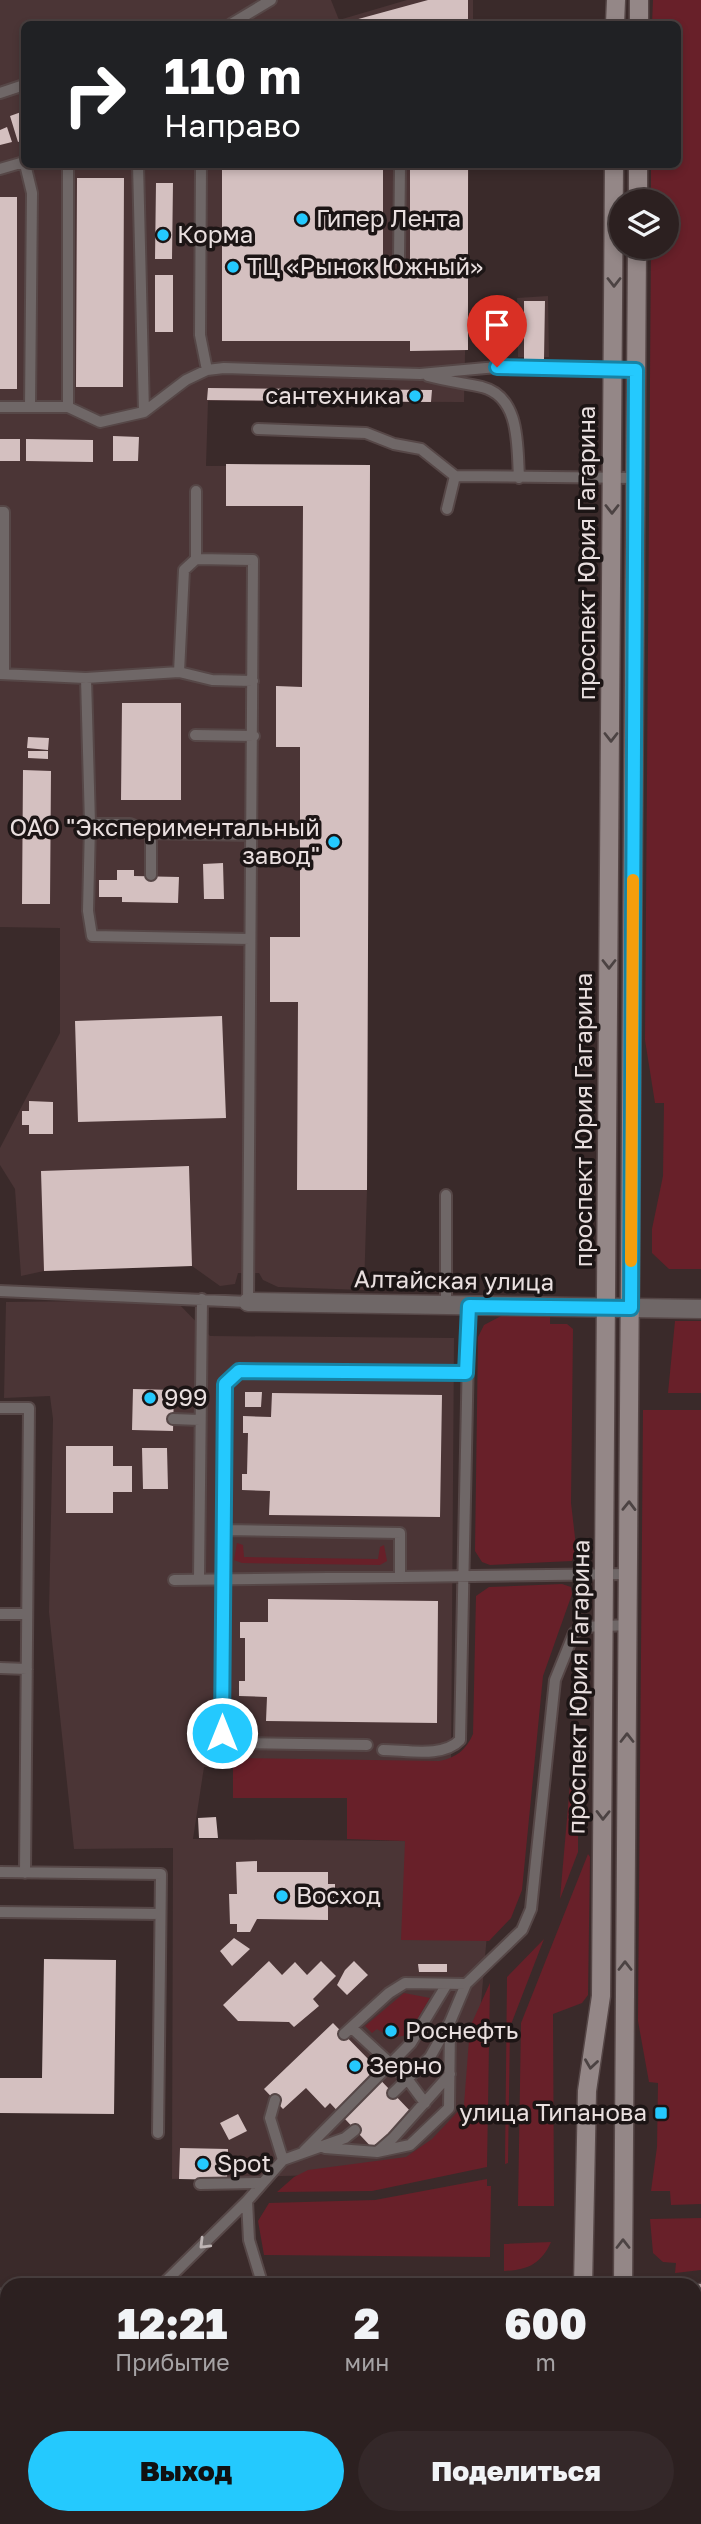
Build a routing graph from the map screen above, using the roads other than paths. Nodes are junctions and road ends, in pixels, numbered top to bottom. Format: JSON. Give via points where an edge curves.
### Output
{"nodes":[{"id":1,"x":271,"y":0,"type":"edge"},
{"id":2,"x":616,"y":0,"type":"edge"},
{"id":3,"x":639,"y":0,"type":"edge"},
{"id":4,"x":236,"y":21,"type":"edge"},
{"id":5,"x":615,"y":21,"type":"edge"},
{"id":6,"x":639,"y":21,"type":"edge"},
{"id":7,"x":21,"y":86,"type":"edge"},
{"id":8,"x":0,"y":93,"type":"edge"},
{"id":9,"x":21,"y":164,"type":"edge"},
{"id":10,"x":26,"y":168,"type":"edge"},
{"id":11,"x":68,"y":168,"type":"edge"},
{"id":12,"x":138,"y":168,"type":"edge"},
{"id":13,"x":201,"y":168,"type":"edge"},
{"id":14,"x":400,"y":168,"type":"edge"},
{"id":15,"x":614,"y":168,"type":"edge"},
{"id":16,"x":638,"y":168,"type":"edge"},
{"id":17,"x":0,"y":169,"type":"edge"},
{"id":18,"x":638,"y":189,"type":"edge"},
{"id":19,"x":399,"y":259,"type":"dead end"},
{"id":20,"x":637,"y":259,"type":"edge"},
{"id":21,"x":208,"y":370,"type":"junction"},
{"id":22,"x":613,"y":370,"type":"junction"},
{"id":23,"x":636,"y":370,"type":"junction"},
{"id":24,"x":421,"y":374,"type":"junction"},
{"id":25,"x":0,"y":407,"type":"edge"},
{"id":26,"x":30,"y":407,"type":"junction"},
{"id":27,"x":68,"y":407,"type":"junction"},
{"id":28,"x":144,"y":412,"type":"junction"},
{"id":29,"x":258,"y":429,"type":"dead end"},
{"id":30,"x":455,"y":476,"type":"junction"},
{"id":31,"x":519,"y":478,"type":"junction"},
{"id":32,"x":612,"y":478,"type":"junction"},
{"id":33,"x":635,"y":478,"type":"junction"},
{"id":34,"x":195,"y":491,"type":"dead end"},
{"id":35,"x":447,"y":509,"type":"dead end"},
{"id":36,"x":0,"y":512,"type":"edge"},
{"id":37,"x":196,"y":559,"type":"junction"},
{"id":38,"x":180,"y":672,"type":"junction"},
{"id":39,"x":2,"y":674,"type":"edge"},
{"id":40,"x":86,"y":678,"type":"junction"},
{"id":41,"x":253,"y":681,"type":"junction"},
{"id":42,"x":195,"y":735,"type":"dead end"},
{"id":43,"x":254,"y":736,"type":"junction"},
{"id":44,"x":90,"y":824,"type":"junction"},
{"id":45,"x":151,"y":833,"type":"junction"},
{"id":46,"x":252,"y":835,"type":"junction"},
{"id":47,"x":150,"y":875,"type":"dead end"},
{"id":48,"x":250,"y":939,"type":"junction"},
{"id":49,"x":446,"y":1195,"type":"dead end"},
{"id":50,"x":0,"y":1291,"type":"edge"},
{"id":51,"x":202,"y":1299,"type":"junction"},
{"id":52,"x":248,"y":1302,"type":"junction"},
{"id":53,"x":446,"y":1305,"type":"junction"},
{"id":54,"x":469,"y":1306,"type":"junction"},
{"id":55,"x":607,"y":1308,"type":"junction"},
{"id":56,"x":631,"y":1308,"type":"junction"},
{"id":57,"x":701,"y":1308,"type":"edge"},
{"id":58,"x":466,"y":1373,"type":"junction"},
{"id":59,"x":0,"y":1408,"type":"edge"},
{"id":60,"x":173,"y":1419,"type":"dead end"},
{"id":61,"x":200,"y":1420,"type":"junction"},
{"id":62,"x":224,"y":1530,"type":"junction"},
{"id":63,"x":605,"y":1574,"type":"junction"},
{"id":64,"x":628,"y":1574,"type":"junction"},
{"id":65,"x":400,"y":1577,"type":"junction"},
{"id":66,"x":463,"y":1577,"type":"junction"},
{"id":67,"x":199,"y":1578,"type":"junction"},
{"id":68,"x":223,"y":1578,"type":"junction"},
{"id":69,"x":174,"y":1580,"type":"dead end"},
{"id":70,"x":0,"y":1614,"type":"edge"},
{"id":71,"x":27,"y":1614,"type":"junction"},
{"id":72,"x":605,"y":1625,"type":"junction"},
{"id":73,"x":628,"y":1625,"type":"junction"},
{"id":74,"x":0,"y":1668,"type":"edge"},
{"id":75,"x":27,"y":1668,"type":"junction"},
{"id":76,"x":367,"y":1745,"type":"dead end"},
{"id":77,"x":383,"y":1750,"type":"dead end"},
{"id":78,"x":0,"y":1872,"type":"edge"},
{"id":79,"x":25,"y":1872,"type":"junction"},
{"id":80,"x":0,"y":1912,"type":"edge"},
{"id":81,"x":160,"y":1914,"type":"junction"},
{"id":82,"x":447,"y":1984,"type":"junction"},
{"id":83,"x":466,"y":1984,"type":"junction"},
{"id":84,"x":450,"y":2022,"type":"junction"},
{"id":85,"x":391,"y":2064,"type":"junction"},
{"id":86,"x":450,"y":2074,"type":"junction"},
{"id":87,"x":408,"y":2080,"type":"junction"},
{"id":88,"x":393,"y":2093,"type":"dead end"},
{"id":89,"x":275,"y":2100,"type":"dead end"},
{"id":90,"x":425,"y":2103,"type":"junction"},
{"id":91,"x":355,"y":2130,"type":"dead end"},
{"id":92,"x":158,"y":2133,"type":"dead end"},
{"id":93,"x":318,"y":2148,"type":"junction"},
{"id":94,"x":377,"y":2152,"type":"junction"},
{"id":95,"x":302,"y":2154,"type":"junction"},
{"id":96,"x":282,"y":2160,"type":"junction"},
{"id":97,"x":261,"y":2183,"type":"junction"},
{"id":98,"x":200,"y":2184,"type":"dead end"},
{"id":99,"x":247,"y":2201,"type":"junction"},
{"id":100,"x":169,"y":2278,"type":"edge"},
{"id":101,"x":261,"y":2278,"type":"edge"},
{"id":102,"x":583,"y":2278,"type":"edge"},
{"id":103,"x":623,"y":2278,"type":"edge"}],
"edges":[{"from":1,"to":4,"type":"lane"},
{"from":2,"to":5,"type":"main road"},
{"from":3,"to":6,"type":"main road"},
{"from":7,"to":8,"type":"lane"},
{"from":9,"to":17,"type":"lane"},
{"from":10,"to":26,"type":"lane","via":[[32,193]]},
{"from":11,"to":27,"type":"lane"},
{"from":12,"to":28,"type":"lane"},
{"from":13,"to":21,"type":"lane","via":[[200,335]]},
{"from":14,"to":19,"type":"lane"},
{"from":15,"to":22,"type":"main road","name":"проспект Юрия Гагарина","one_way":true},
{"from":16,"to":18,"type":"main road"},
{"from":20,"to":23,"type":"main road","name":"проспект Юрия Гагарина"},
{"from":21,"to":24,"type":"lane"},
{"from":21,"to":28,"type":"lane","via":[[186,380]]},
{"from":22,"to":23,"type":"lane"},
{"from":22,"to":24,"type":"lane","via":[[497,367]]},
{"from":22,"to":32,"type":"main road","name":"проспект Юрия Гагарина"},
{"from":23,"to":33,"type":"main road","name":"проспект Юрия Гагарина"},
{"from":24,"to":31,"type":"lane","via":[[484,387],[504,401],[514,420]]},
{"from":25,"to":26,"type":"lane"},
{"from":26,"to":27,"type":"lane"},
{"from":27,"to":28,"type":"lane","via":[[100,422]]},
{"from":29,"to":30,"type":"lane","via":[[366,433],[421,449]]},
{"from":30,"to":31,"type":"lane"},
{"from":30,"to":35,"type":"lane"},
{"from":31,"to":32,"type":"lane"},
{"from":32,"to":33,"type":"lane"},
{"from":32,"to":55,"type":"main road","name":"проспект Юрия Гагарина","one_way":true},
{"from":33,"to":56,"type":"main road","name":"проспект Юрия Гагарина"},
{"from":34,"to":37,"type":"lane"},
{"from":36,"to":39,"type":"lane","via":[[4,512]]},
{"from":37,"to":38,"type":"lane","via":[[184,570]]},
{"from":37,"to":41,"type":"lane","via":[[253,560]]},
{"from":38,"to":40,"type":"lane"},
{"from":38,"to":41,"type":"lane","via":[[212,680]]},
{"from":39,"to":40,"type":"lane"},
{"from":40,"to":44,"type":"lane"},
{"from":41,"to":43,"type":"lane"},
{"from":42,"to":43,"type":"lane"},
{"from":43,"to":46,"type":"lane"},
{"from":44,"to":45,"type":"lane","via":[[130,824]]},
{"from":44,"to":48,"type":"lane","via":[[88,911],[92,936]]},
{"from":45,"to":46,"type":"lane"},
{"from":45,"to":47,"type":"lane"},
{"from":46,"to":48,"type":"lane"},
{"from":48,"to":52,"type":"lane"},
{"from":49,"to":53,"type":"lane"},
{"from":50,"to":51,"type":"lane"},
{"from":51,"to":52,"type":"lane"},
{"from":51,"to":61,"type":"lane"},
{"from":52,"to":53,"type":"street","name":"Алтайская улица"},
{"from":53,"to":54,"type":"street","name":"Алтайская улица"},
{"from":54,"to":55,"type":"street","name":"Алтайская улица"},
{"from":54,"to":58,"type":"lane"},
{"from":55,"to":56,"type":"street","name":"Алтайская улица"},
{"from":55,"to":63,"type":"main road","name":"проспект Юрия Гагарина"},
{"from":56,"to":57,"type":"street","name":"Алтайская улица"},
{"from":64,"to":56,"type":"main road","name":"проспект Юрия Гагарина","one_way":true},
{"from":58,"to":62,"type":"lane","via":[[239,1371],[225,1384]]},
{"from":58,"to":66,"type":"lane"},
{"from":59,"to":71,"type":"lane","via":[[29,1408]]},
{"from":60,"to":61,"type":"lane"},
{"from":61,"to":67,"type":"lane"},
{"from":62,"to":65,"type":"lane","via":[[400,1534]]},
{"from":62,"to":68,"type":"lane"},
{"from":63,"to":64,"type":"lane"},
{"from":63,"to":66,"type":"lane"},
{"from":63,"to":72,"type":"main road","name":"проспект Юрия Гагарина"},
{"from":64,"to":73,"type":"main road","name":"проспект Юрия Гагарина"},
{"from":65,"to":66,"type":"lane"},
{"from":65,"to":68,"type":"lane"},
{"from":66,"to":77,"type":"lane","via":[[460,1740],[443,1751]]},
{"from":67,"to":68,"type":"lane"},
{"from":67,"to":69,"type":"lane"},
{"from":68,"to":76,"type":"lane","via":[[222,1733],[236,1743]]},
{"from":70,"to":71,"type":"lane"},
{"from":71,"to":75,"type":"lane"},
{"from":72,"to":73,"type":"lane"},
{"from":72,"to":83,"type":"lane","via":[[583,1627],[574,1633],[555,1680],[531,1909],[522,1930]]},
{"from":72,"to":102,"type":"main road","name":"проспект Юрия Гагарина","one_way":true,"via":[[601,1996],[587,2091]]},
{"from":103,"to":73,"type":"main road","name":"проспект Юрия Гагарина","one_way":true},
{"from":74,"to":75,"type":"lane"},
{"from":75,"to":79,"type":"lane"},
{"from":78,"to":79,"type":"lane"},
{"from":79,"to":81,"type":"lane","via":[[161,1874]]},
{"from":80,"to":81,"type":"lane"},
{"from":81,"to":92,"type":"lane"},
{"from":82,"to":83,"type":"lane"},
{"from":82,"to":85,"type":"lane","via":[[411,2043]]},
{"from":82,"to":85,"type":"lane","via":[[405,1983],[348,2031]]},
{"from":83,"to":84,"type":"lane"},
{"from":84,"to":86,"type":"lane"},
{"from":84,"to":87,"type":"lane","via":[[430,2057]]},
{"from":85,"to":87,"type":"lane"},
{"from":85,"to":95,"type":"lane"},
{"from":86,"to":90,"type":"lane"},
{"from":86,"to":94,"type":"lane","via":[[449,2108],[410,2146]]},
{"from":87,"to":88,"type":"lane"},
{"from":87,"to":90,"type":"lane"},
{"from":89,"to":96,"type":"lane","via":[[270,2119]]},
{"from":90,"to":94,"type":"lane"},
{"from":91,"to":93,"type":"lane"},
{"from":93,"to":94,"type":"lane"},
{"from":93,"to":95,"type":"lane"},
{"from":95,"to":96,"type":"lane"},
{"from":96,"to":97,"type":"lane"},
{"from":97,"to":98,"type":"lane"},
{"from":97,"to":99,"type":"lane"},
{"from":99,"to":100,"type":"lane","one_way":true},
{"from":99,"to":101,"type":"lane","via":[[249,2240]]}]}
